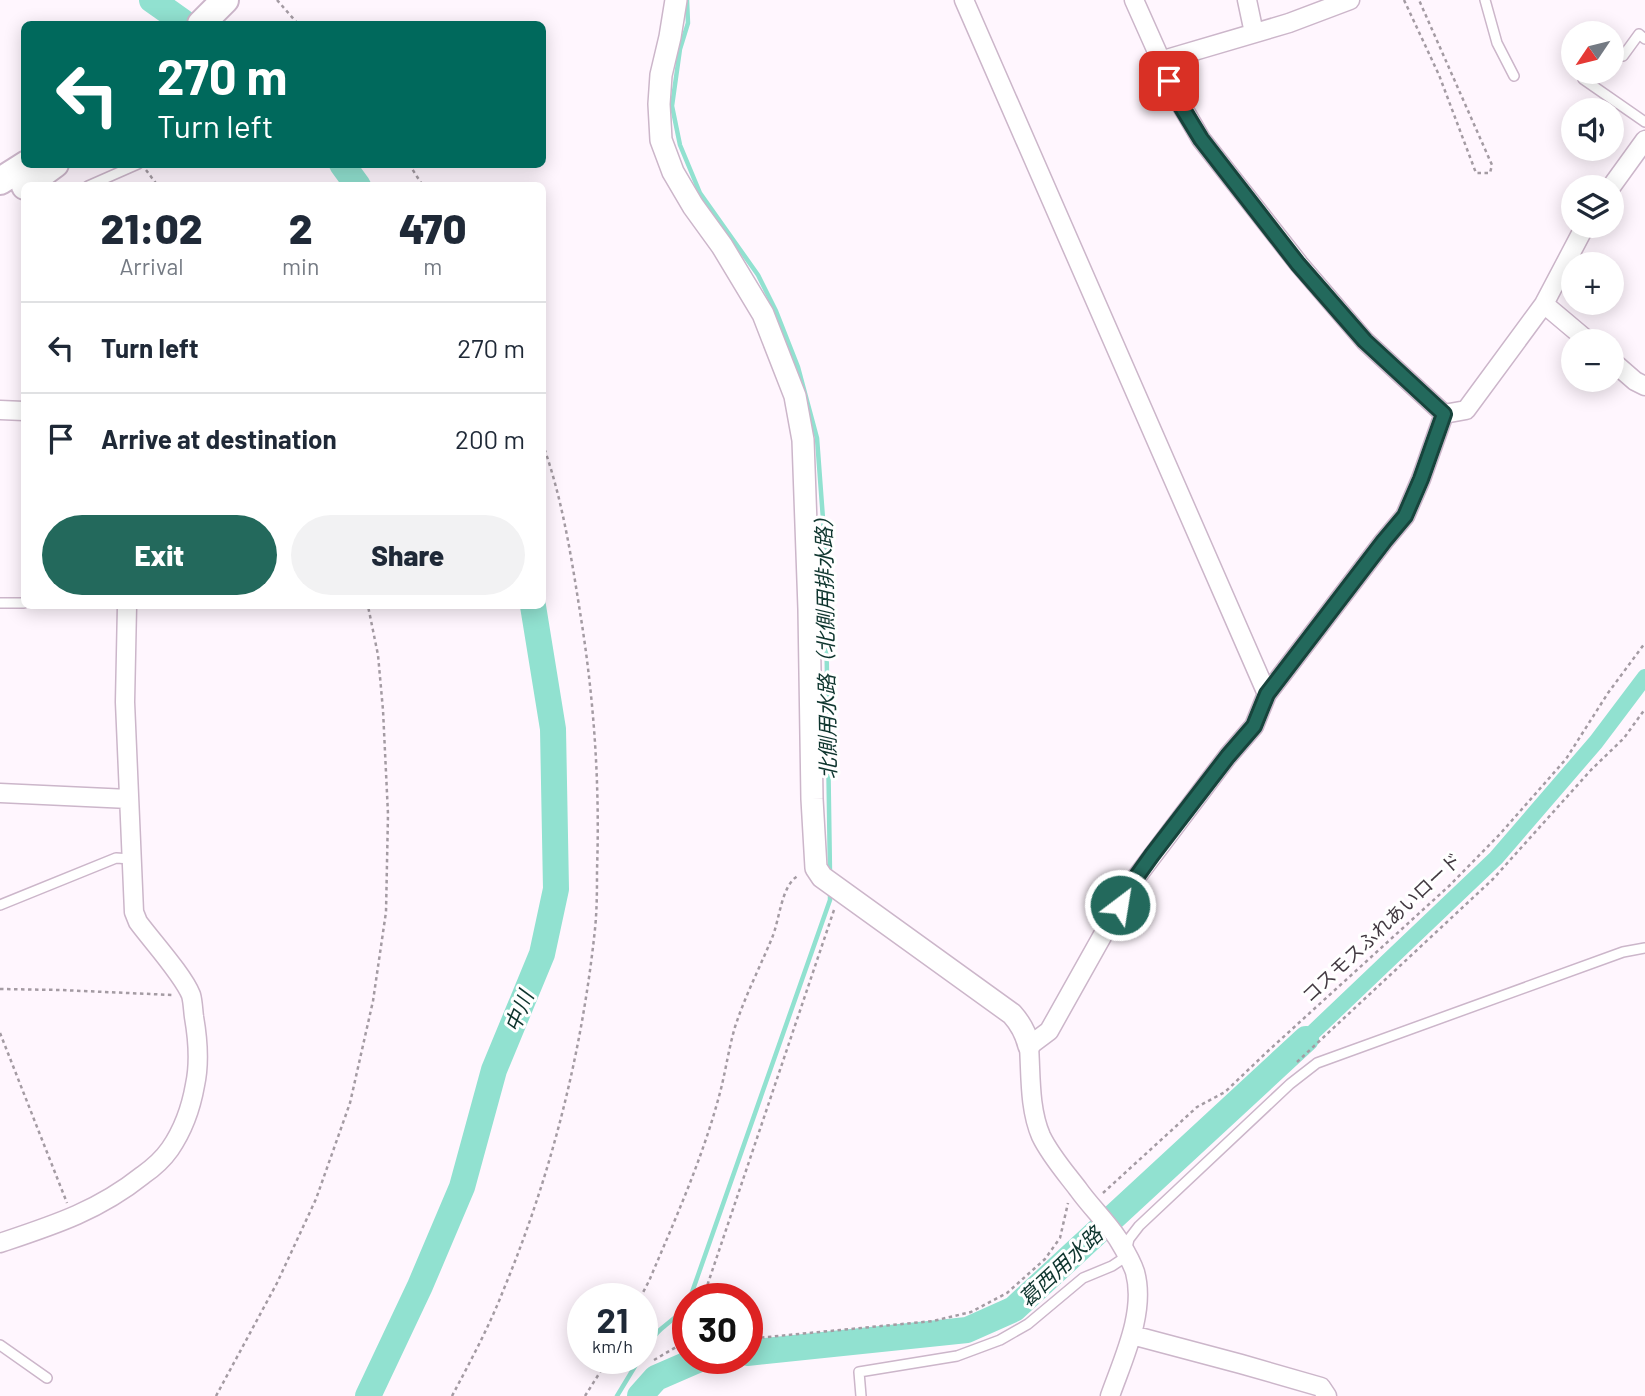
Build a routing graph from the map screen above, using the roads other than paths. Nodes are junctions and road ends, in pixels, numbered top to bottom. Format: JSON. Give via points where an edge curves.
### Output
{"nodes":[{"id":1,"x":676,"y":0,"type":"edge"},
{"id":2,"x":964,"y":0,"type":"edge"},
{"id":3,"x":1134,"y":0,"type":"edge"},
{"id":4,"x":1247,"y":0,"type":"edge"},
{"id":5,"x":1350,"y":0,"type":"edge"},
{"id":6,"x":1485,"y":0,"type":"edge"},
{"id":7,"x":237,"y":1,"type":"edge"},
{"id":8,"x":1307,"y":8,"type":"edge"},
{"id":9,"x":206,"y":21,"type":"edge"},
{"id":10,"x":223,"y":21,"type":"edge"},
{"id":11,"x":1254,"y":33,"type":"junction"},
{"id":12,"x":1645,"y":39,"type":"edge"},
{"id":13,"x":1624,"y":54,"type":"edge"},
{"id":14,"x":1160,"y":61,"type":"junction"},
{"id":15,"x":1514,"y":76,"type":"dead end"},
{"id":16,"x":1590,"y":84,"type":"edge"},
{"id":17,"x":1645,"y":122,"type":"edge"},
{"id":18,"x":1645,"y":140,"type":"edge"},
{"id":19,"x":47,"y":168,"type":"edge"},
{"id":20,"x":131,"y":168,"type":"edge"},
{"id":21,"x":1620,"y":175,"type":"edge"},
{"id":22,"x":97,"y":182,"type":"edge"},
{"id":23,"x":14,"y":184,"type":"edge"},
{"id":24,"x":1579,"y":238,"type":"edge"},
{"id":25,"x":1544,"y":304,"type":"junction"},
{"id":26,"x":1574,"y":329,"type":"edge"},
{"id":27,"x":1624,"y":371,"type":"edge"},
{"id":28,"x":1645,"y":386,"type":"edge"},
{"id":29,"x":0,"y":410,"type":"edge"},
{"id":30,"x":21,"y":411,"type":"edge"},
{"id":31,"x":1444,"y":414,"type":"junction"},
{"id":32,"x":0,"y":603,"type":"edge"},
{"id":33,"x":21,"y":603,"type":"edge"},
{"id":34,"x":127,"y":609,"type":"edge"},
{"id":35,"x":1267,"y":694,"type":"junction"},
{"id":36,"x":0,"y":793,"type":"edge"},
{"id":37,"x":129,"y":799,"type":"junction"},
{"id":38,"x":131,"y":859,"type":"junction"},
{"id":39,"x":0,"y":905,"type":"edge"},
{"id":40,"x":1645,"y":948,"type":"edge"},
{"id":41,"x":1030,"y":1046,"type":"junction"},
{"id":42,"x":0,"y":1244,"type":"edge"},
{"id":43,"x":1121,"y":1244,"type":"junction"},
{"id":44,"x":1132,"y":1335,"type":"junction"},
{"id":45,"x":0,"y":1345,"type":"edge"},
{"id":46,"x":47,"y":1378,"type":"dead end"},
{"id":47,"x":861,"y":1396,"type":"edge"},
{"id":48,"x":1110,"y":1396,"type":"edge"},
{"id":49,"x":1327,"y":1396,"type":"edge"}],
"edges":[{"from":1,"to":41,"type":"street","via":[[661,75],[661,141],[693,206],[763,314],[795,396],[803,440],[812,799],[829,881],[1012,1014]]},
{"from":2,"to":35,"type":"street"},
{"from":3,"to":14,"type":"street"},
{"from":4,"to":11,"type":"street"},
{"from":5,"to":8,"type":"street"},
{"from":6,"to":15,"type":"lane","via":[[1497,43]]},
{"from":7,"to":9,"type":"main road"},
{"from":7,"to":10,"type":"main road"},
{"from":8,"to":11,"type":"street"},
{"from":11,"to":14,"type":"street"},
{"from":12,"to":13,"type":"lane","via":[[1639,34]]},
{"from":14,"to":31,"type":"street","via":[[1201,139],[1298,264],[1365,341]]},
{"from":16,"to":17,"type":"lane"},
{"from":18,"to":21,"type":"street"},
{"from":19,"to":23,"type":"main road"},
{"from":20,"to":22,"type":"lane"},
{"from":24,"to":25,"type":"street"},
{"from":25,"to":26,"type":"street"},
{"from":25,"to":31,"type":"street","via":[[1466,410]]},
{"from":27,"to":28,"type":"street"},
{"from":29,"to":30,"type":"street"},
{"from":31,"to":35,"type":"street","via":[[1405,516]]},
{"from":32,"to":33,"type":"lane"},
{"from":34,"to":37,"type":"street"},
{"from":35,"to":41,"type":"street","via":[[1254,726],[1132,883],[1049,1031]]},
{"from":36,"to":37,"type":"street"},
{"from":37,"to":38,"type":"street"},
{"from":38,"to":39,"type":"lane","via":[[116,858]]},
{"from":38,"to":42,"type":"street","via":[[138,922],[191,996],[199,1067],[192,1103],[169,1151],[144,1175],[92,1209]]},
{"from":40,"to":43,"type":"lane","via":[[1623,952],[1317,1063]]},
{"from":41,"to":43,"type":"street","via":[[1040,1133],[1078,1189],[1096,1202]]},
{"from":43,"to":44,"type":"street","via":[[1136,1275]]},
{"from":43,"to":47,"type":"lane","via":[[1121,1260],[1083,1278],[1028,1324],[957,1356],[859,1372]]},
{"from":44,"to":48,"type":"street"},
{"from":44,"to":49,"type":"street","via":[[1321,1387]]},
{"from":45,"to":46,"type":"lane"}]}
